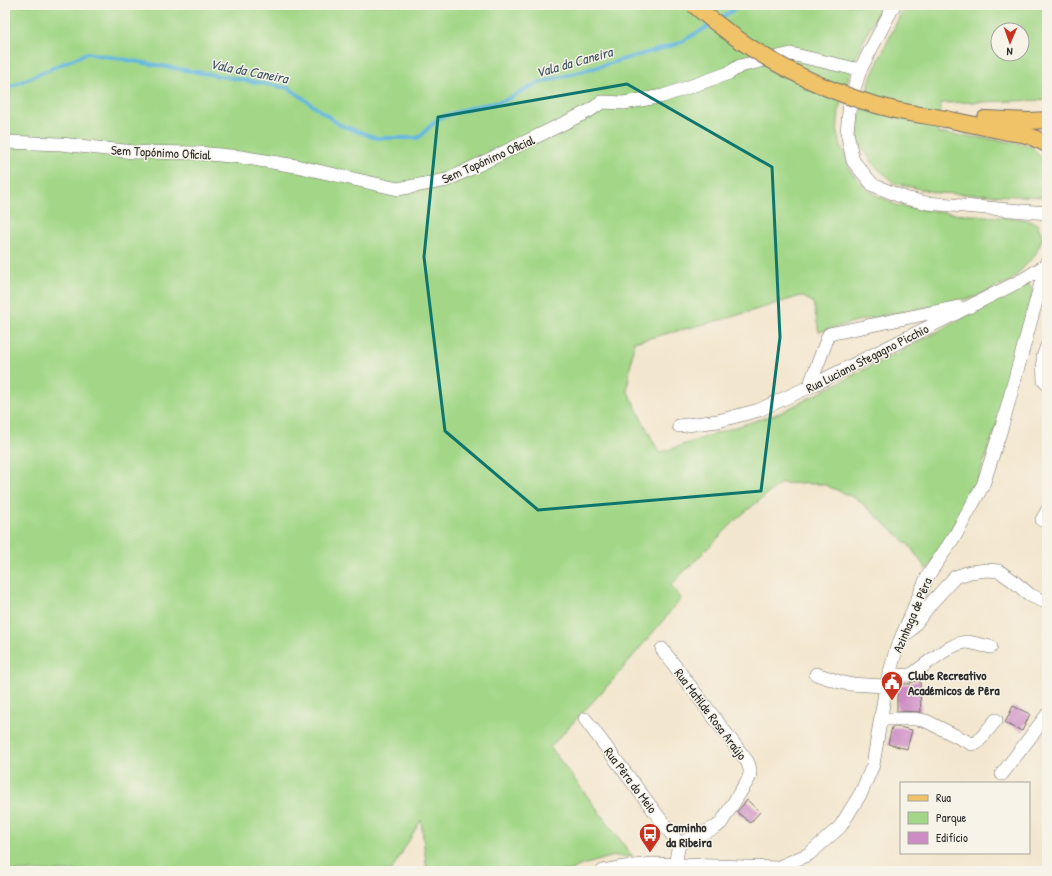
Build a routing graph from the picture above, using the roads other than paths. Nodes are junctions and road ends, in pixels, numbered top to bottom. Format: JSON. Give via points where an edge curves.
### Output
{"nodes":[{"id":1,"x":694,"y":5,"type":"edge"},
{"id":2,"x":894,"y":5,"type":"edge"},
{"id":3,"x":860,"y":70,"type":"junction"},
{"id":4,"x":946,"y":119,"type":"junction"},
{"id":5,"x":1047,"y":120,"type":"edge"},
{"id":6,"x":5,"y":142,"type":"edge"},
{"id":7,"x":1047,"y":144,"type":"edge"},
{"id":8,"x":1047,"y":213,"type":"edge"},
{"id":9,"x":1046,"y":263,"type":"edge"},
{"id":10,"x":976,"y":303,"type":"junction"},
{"id":11,"x":1047,"y":346,"type":"edge"},
{"id":12,"x":1047,"y":384,"type":"edge"},
{"id":13,"x":809,"y":387,"type":"junction"},
{"id":14,"x":680,"y":426,"type":"dead end"},
{"id":15,"x":1047,"y":602,"type":"edge"},
{"id":16,"x":991,"y":647,"type":"dead end"},
{"id":17,"x":662,"y":649,"type":"dead end"},
{"id":18,"x":896,"y":650,"type":"junction"},
{"id":19,"x":816,"y":674,"type":"dead end"},
{"id":20,"x":888,"y":681,"type":"junction"},
{"id":21,"x":1047,"y":715,"type":"edge"},
{"id":22,"x":585,"y":719,"type":"dead end"},
{"id":23,"x":881,"y":719,"type":"junction"},
{"id":24,"x":996,"y":720,"type":"dead end"},
{"id":25,"x":1002,"y":774,"type":"dead end"},
{"id":26,"x":679,"y":844,"type":"junction"},
{"id":27,"x":674,"y":865,"type":"junction"},
{"id":28,"x":783,"y":870,"type":"edge"},
{"id":29,"x":602,"y":871,"type":"edge"}],
"edges":[{"from":1,"to":4,"type":"main road","bridge":true,"via":[[756,51],[814,82],[848,96],[895,110]]},
{"from":2,"to":3,"type":"street"},
{"from":3,"to":6,"type":"street","name":"Sem Topónimo Oficial","via":[[791,54],[740,66],[729,73],[664,96],[624,103],[602,102],[589,111],[447,180],[398,189],[296,166],[241,157]]},
{"from":3,"to":8,"type":"street","via":[[850,102],[847,132],[854,161],[873,185],[905,198],[927,202]]},
{"from":4,"to":5,"type":"main road"},
{"from":4,"to":7,"type":"main road","via":[[1032,136]]},
{"from":9,"to":10,"type":"street","name":"Rua Luciana Stegagno Picchio","via":[[1024,279]]},
{"from":9,"to":18,"type":"street","name":"Azinhaga de Pêra","via":[[983,486],[927,578]]},
{"from":10,"to":13,"type":"street","name":"Rua Luciana Stegagno Picchio"},
{"from":10,"to":13,"type":"street","via":[[829,334]]},
{"from":11,"to":12,"type":"street","via":[[1043,357],[1044,381]]},
{"from":13,"to":14,"type":"street","name":"Rua Luciana Stegagno Picchio","via":[[759,410],[718,421]]},
{"from":15,"to":18,"type":"street","via":[[1030,595],[999,571],[970,572],[955,577],[932,602]]},
{"from":16,"to":20,"type":"street","via":[[966,642],[958,644],[914,673]]},
{"from":17,"to":26,"type":"street","name":"Rua Matilde Rosa Araújo","via":[[747,761],[751,773],[721,823]]},
{"from":18,"to":20,"type":"street","name":"Azinhaga de Pêra"},
{"from":19,"to":20,"type":"street","via":[[848,684]]},
{"from":20,"to":23,"type":"street","name":"Azinhaga de Pêra"},
{"from":21,"to":25,"type":"street"},
{"from":22,"to":26,"type":"street","name":"Rua Pêra do Meio"},
{"from":23,"to":24,"type":"street","via":[[926,721],[972,744],[977,743]]},
{"from":23,"to":28,"type":"street","name":"Azinhaga de Pêra","via":[[873,765],[861,793],[840,827],[809,854]]},
{"from":26,"to":27,"type":"street"},
{"from":27,"to":28,"type":"street","name":"Azinhaga de Pêra"},
{"from":27,"to":29,"type":"street","name":"Azinhaga de Pêra","via":[[653,864]]}]}
